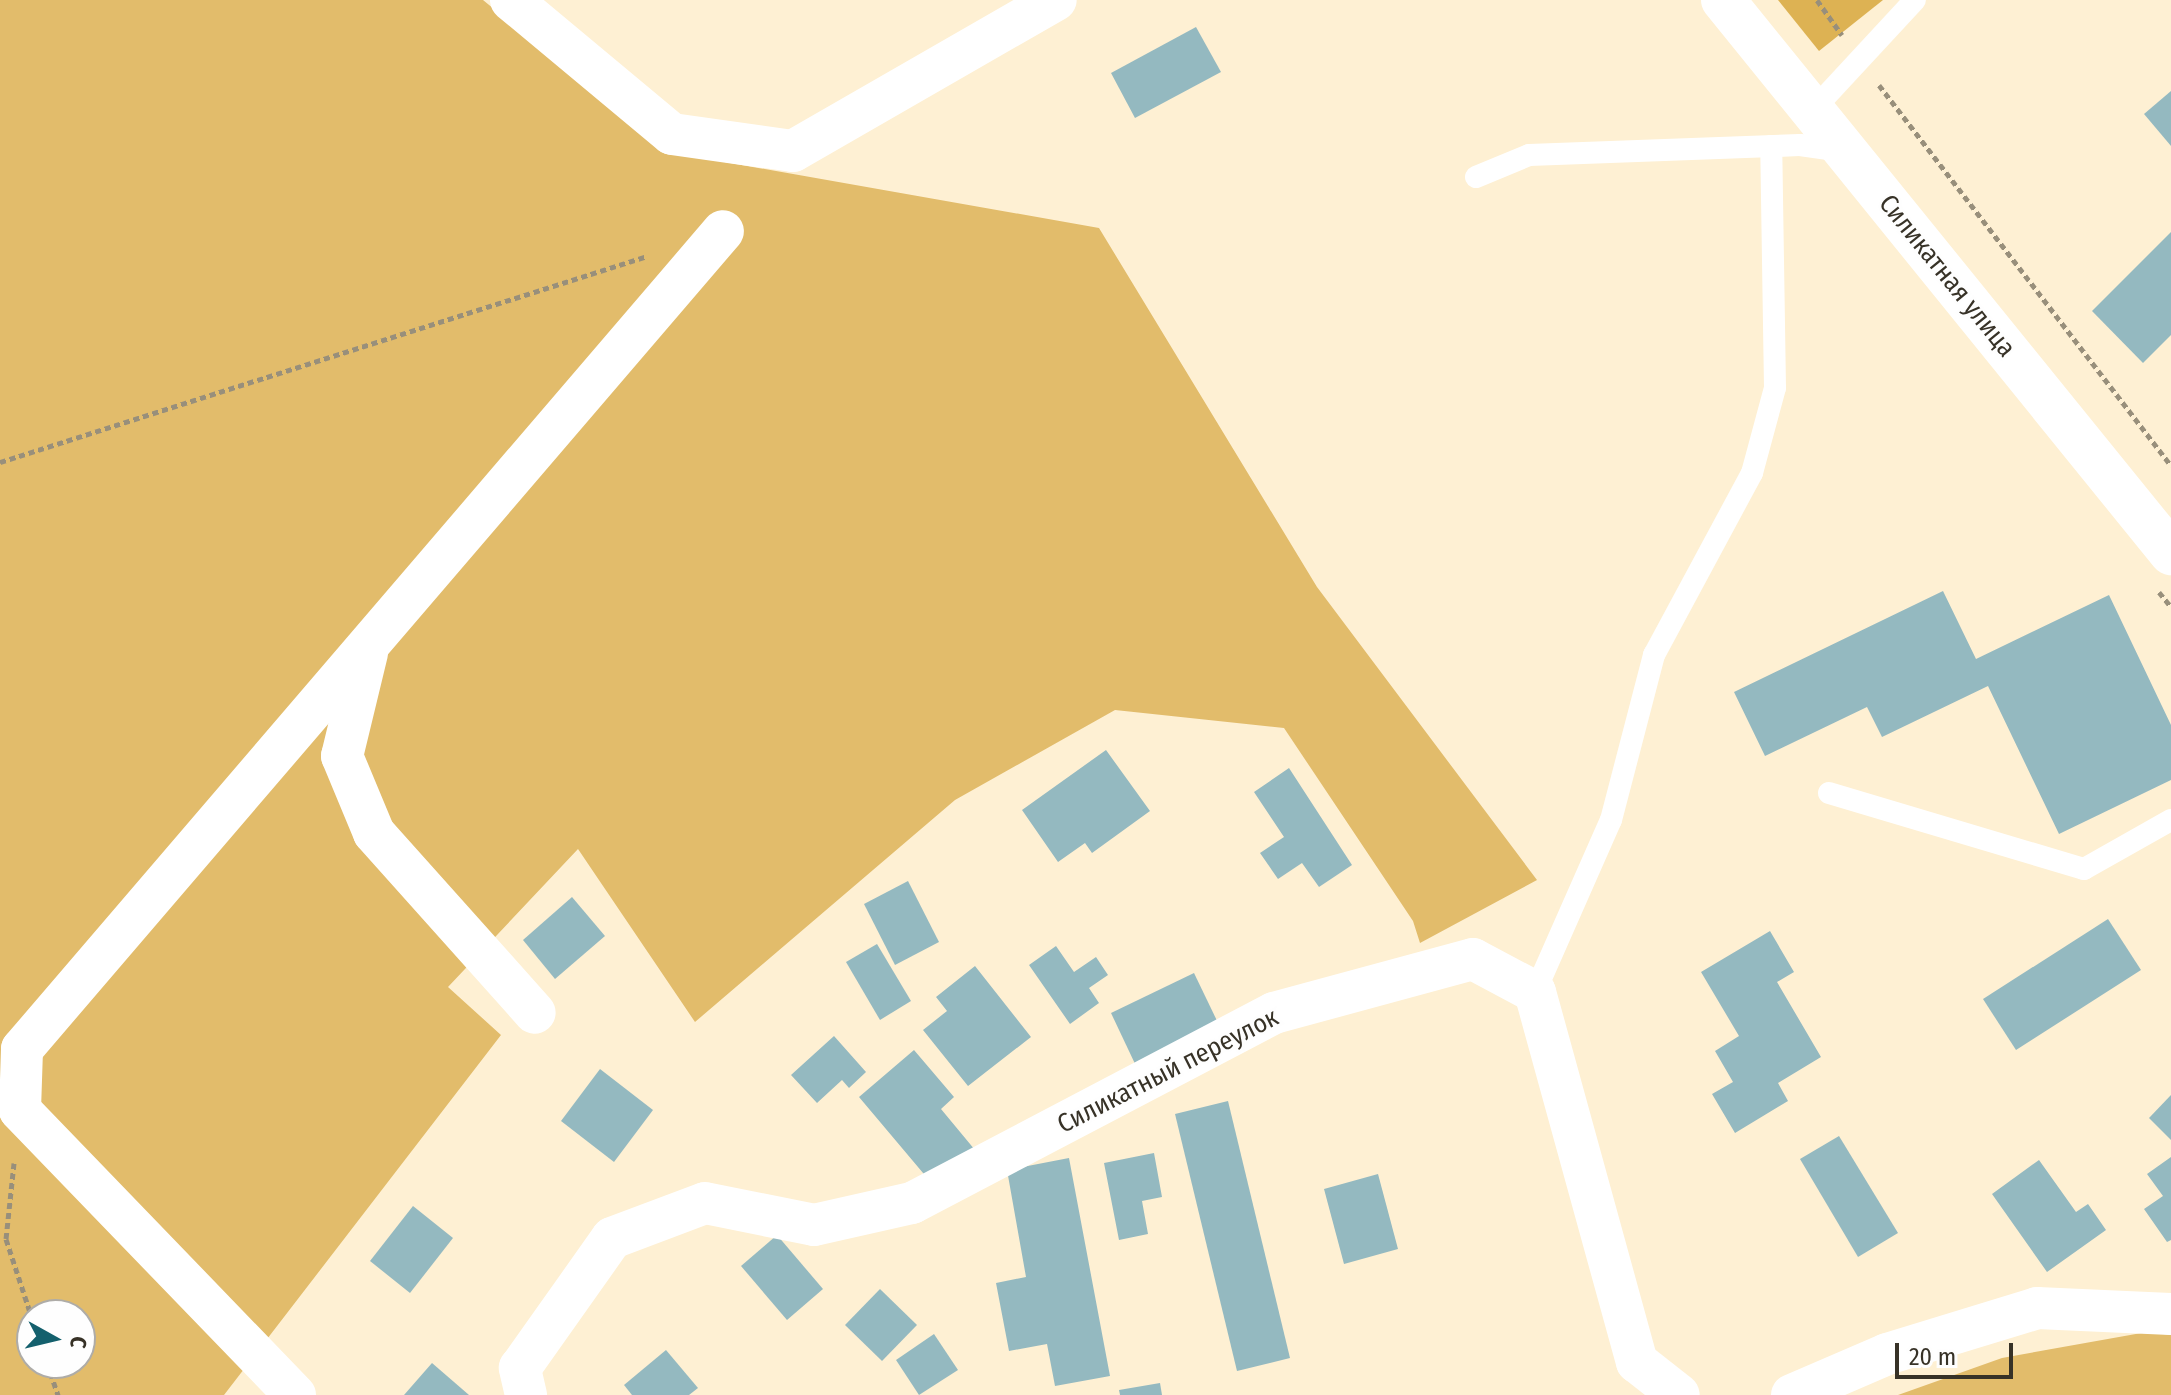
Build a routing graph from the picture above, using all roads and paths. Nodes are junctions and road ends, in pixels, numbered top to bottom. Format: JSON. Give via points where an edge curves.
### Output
{"nodes":[{"id":1,"x":511,"y":0,"type":"edge"},
{"id":2,"x":1056,"y":0,"type":"edge"},
{"id":3,"x":1723,"y":0,"type":"edge"},
{"id":4,"x":1817,"y":0,"type":"edge"},
{"id":5,"x":1915,"y":0,"type":"edge"},
{"id":6,"x":1860,"y":60,"type":"junction"},
{"id":7,"x":1813,"y":110,"type":"junction"},
{"id":8,"x":1771,"y":146,"type":"junction"},
{"id":9,"x":1846,"y":151,"type":"junction"},
{"id":10,"x":1476,"y":177,"type":"dead end"},
{"id":11,"x":723,"y":231,"type":"dead end"},
{"id":12,"x":650,"y":255,"type":"dead end"},
{"id":13,"x":0,"y":462,"type":"edge"},
{"id":14,"x":2171,"y":466,"type":"edge"},
{"id":15,"x":2171,"y":553,"type":"edge"},
{"id":16,"x":369,"y":644,"type":"junction"},
{"id":17,"x":1829,"y":793,"type":"dead end"},
{"id":18,"x":2171,"y":820,"type":"edge"},
{"id":19,"x":1535,"y":992,"type":"junction"},
{"id":20,"x":535,"y":1013,"type":"dead end"},
{"id":21,"x":20,"y":1110,"type":"junction"},
{"id":22,"x":26,"y":1299,"type":"edge"},
{"id":23,"x":2171,"y":1314,"type":"edge"},
{"id":24,"x":295,"y":1395,"type":"edge"},
{"id":25,"x":526,"y":1395,"type":"edge"},
{"id":26,"x":1679,"y":1395,"type":"edge"},
{"id":27,"x":1792,"y":1395,"type":"edge"}],
"edges":[{"from":1,"to":2,"type":"street","via":[[672,134],[793,151]]},
{"from":3,"to":7,"type":"street","name":"Силикатная улица"},
{"from":4,"to":6,"type":"path"},
{"from":5,"to":6,"type":"lane"},
{"from":6,"to":7,"type":"lane"},
{"from":6,"to":14,"type":"path"},
{"from":7,"to":9,"type":"street","name":"Силикатная улица"},
{"from":8,"to":9,"type":"lane"},
{"from":8,"to":10,"type":"lane","via":[[1529,155]]},
{"from":8,"to":19,"type":"lane","via":[[1775,388],[1752,473],[1654,655],[1611,820]]},
{"from":9,"to":15,"type":"street","name":"Силикатная улица"},
{"from":11,"to":16,"type":"street"},
{"from":12,"to":13,"type":"path"},
{"from":16,"to":20,"type":"street","via":[[342,756],[374,833]]},
{"from":16,"to":21,"type":"street","via":[[22,1049]]},
{"from":17,"to":18,"type":"lane","via":[[2084,869]]},
{"from":19,"to":25,"type":"street","name":"Силикатный переулок","via":[[1473,959],[1274,1013],[912,1203],[814,1225],[705,1203],[612,1238],[520,1368]]},
{"from":19,"to":26,"type":"street","via":[[1637,1362]]},
{"from":21,"to":22,"type":"path","via":[[6,1239]]},
{"from":21,"to":24,"type":"street"},
{"from":23,"to":27,"type":"street","via":[[2037,1308],[1887,1354]]}]}
